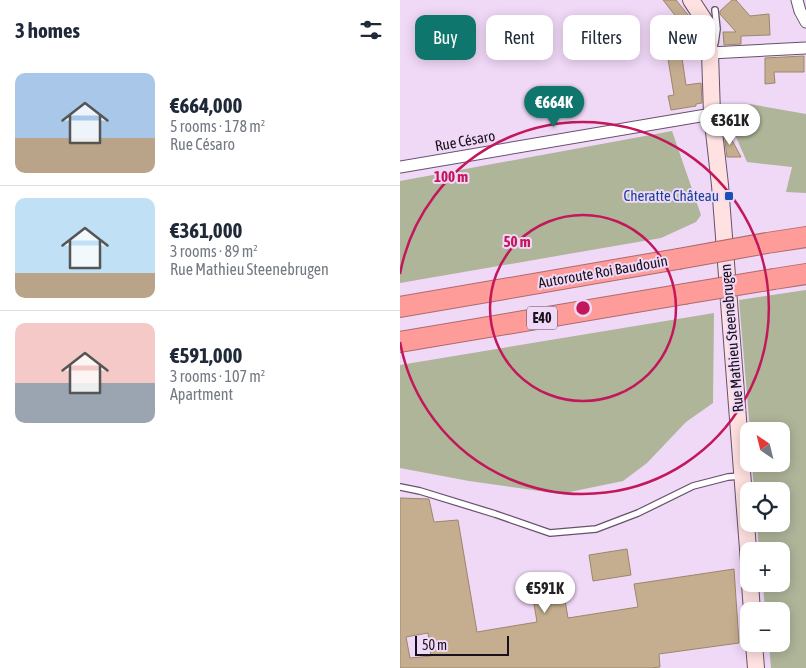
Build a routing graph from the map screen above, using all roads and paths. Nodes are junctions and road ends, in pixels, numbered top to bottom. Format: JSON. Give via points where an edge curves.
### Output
{"nodes":[{"id":1,"x":691,"y":0,"type":"edge"},
{"id":2,"x":797,"y":0,"type":"edge"},
{"id":3,"x":715,"y":10,"type":"dead end"},
{"id":4,"x":701,"y":15,"type":"edge"},
{"id":5,"x":806,"y":22,"type":"edge"},
{"id":6,"x":715,"y":37,"type":"edge"},
{"id":7,"x":806,"y":48,"type":"edge"},
{"id":8,"x":715,"y":53,"type":"edge"},
{"id":9,"x":711,"y":60,"type":"edge"},
{"id":10,"x":712,"y":114,"type":"junction"},
{"id":11,"x":400,"y":167,"type":"edge"},
{"id":12,"x":806,"y":237,"type":"edge"},
{"id":13,"x":806,"y":274,"type":"edge"},
{"id":14,"x":400,"y":307,"type":"edge"},
{"id":15,"x":400,"y":342,"type":"edge"},
{"id":16,"x":743,"y":475,"type":"junction"},
{"id":17,"x":400,"y":487,"type":"edge"},
{"id":18,"x":748,"y":542,"type":"edge"},
{"id":19,"x":755,"y":652,"type":"edge"},
{"id":20,"x":756,"y":668,"type":"edge"}],
"edges":[{"from":1,"to":4,"type":"street","name":"Rue Mathieu Steenebrugen"},
{"from":2,"to":5,"type":"street"},
{"from":3,"to":6,"type":"lane"},
{"from":7,"to":8,"type":"street"},
{"from":9,"to":10,"type":"street","name":"Rue Mathieu Steenebrugen"},
{"from":10,"to":11,"type":"street","name":"Rue Césaro"},
{"from":10,"to":16,"type":"street","name":"Rue Mathieu Steenebrugen"},
{"from":12,"to":14,"type":"highway","name":"Autoroute Roi Baudouin","number":"E40","bridge":true},
{"from":13,"to":15,"type":"highway","number":"E40","bridge":true},
{"from":16,"to":17,"type":"lane","via":[[694,486],[596,529],[550,533]]},
{"from":16,"to":18,"type":"street","name":"Rue Mathieu Steenebrugen"},
{"from":19,"to":20,"type":"street"}]}
